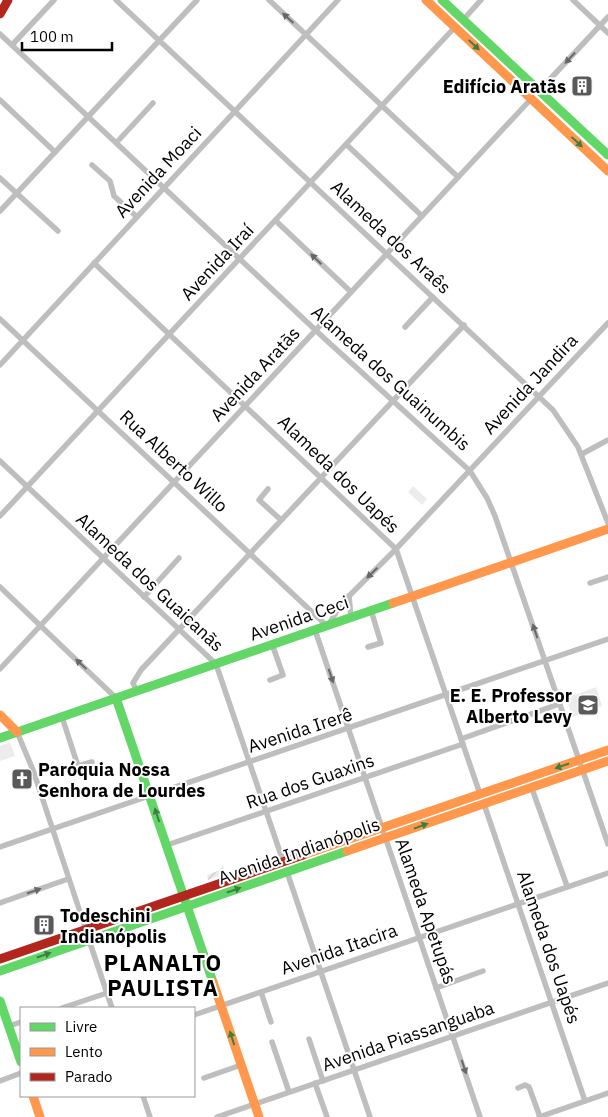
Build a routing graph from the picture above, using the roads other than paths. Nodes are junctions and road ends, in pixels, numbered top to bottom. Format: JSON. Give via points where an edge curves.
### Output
{"nodes":[{"id":1,"x":8,"y":0,"type":"edge"},
{"id":2,"x":54,"y":0,"type":"edge"},
{"id":3,"x":116,"y":0,"type":"edge"},
{"id":4,"x":269,"y":0,"type":"edge"},
{"id":5,"x":338,"y":0,"type":"edge"},
{"id":6,"x":426,"y":0,"type":"edge"},
{"id":7,"x":442,"y":0,"type":"edge"},
{"id":8,"x":482,"y":0,"type":"edge"},
{"id":9,"x":573,"y":0,"type":"edge"},
{"id":10,"x":195,"y":1,"type":"edge"},
{"id":11,"x":0,"y":14,"type":"edge"},
{"id":12,"x":608,"y":18,"type":"edge"},
{"id":13,"x":463,"y":20,"type":"junction"},
{"id":14,"x":600,"y":26,"type":"junction"},
{"id":15,"x":455,"y":28,"type":"junction"},
{"id":16,"x":608,"y":33,"type":"edge"},
{"id":17,"x":0,"y":34,"type":"edge"},
{"id":18,"x":306,"y":35,"type":"junction"},
{"id":19,"x":158,"y":41,"type":"junction"},
{"id":20,"x":12,"y":45,"type":"junction"},
{"id":21,"x":539,"y":91,"type":"junction"},
{"id":22,"x":531,"y":99,"type":"junction"},
{"id":23,"x":0,"y":100,"type":"edge"},
{"id":24,"x":153,"y":103,"type":"dead end"},
{"id":25,"x":382,"y":106,"type":"junction"},
{"id":26,"x":235,"y":112,"type":"junction"},
{"id":27,"x":88,"y":117,"type":"junction"},
{"id":28,"x":117,"y":142,"type":"junction"},
{"id":29,"x":347,"y":145,"type":"junction"},
{"id":30,"x":55,"y":152,"type":"junction"},
{"id":31,"x":608,"y":155,"type":"edge"},
{"id":32,"x":92,"y":165,"type":"dead end"},
{"id":33,"x":608,"y":171,"type":"edge"},
{"id":34,"x":458,"y":177,"type":"junction"},
{"id":35,"x":0,"y":178,"type":"edge"},
{"id":36,"x":312,"y":183,"type":"junction"},
{"id":37,"x":165,"y":187,"type":"junction"},
{"id":38,"x":17,"y":193,"type":"junction"},
{"id":39,"x":0,"y":211,"type":"edge"},
{"id":40,"x":422,"y":216,"type":"junction"},
{"id":41,"x":137,"y":217,"type":"junction"},
{"id":42,"x":276,"y":221,"type":"junction"},
{"id":43,"x":58,"y":231,"type":"dead end"},
{"id":44,"x":386,"y":254,"type":"junction"},
{"id":45,"x":240,"y":258,"type":"junction"},
{"id":46,"x":94,"y":263,"type":"junction"},
{"id":47,"x":351,"y":292,"type":"junction"},
{"id":48,"x":432,"y":297,"type":"junction"},
{"id":49,"x":0,"y":319,"type":"edge"},
{"id":50,"x":608,"y":323,"type":"edge"},
{"id":51,"x":464,"y":325,"type":"junction"},
{"id":52,"x":405,"y":327,"type":"dead end"},
{"id":53,"x":316,"y":330,"type":"junction"},
{"id":54,"x":169,"y":334,"type":"junction"},
{"id":55,"x":23,"y":340,"type":"junction"},
{"id":56,"x":0,"y":365,"type":"edge"},
{"id":57,"x":539,"y":396,"type":"junction"},
{"id":58,"x":393,"y":402,"type":"junction"},
{"id":59,"x":245,"y":406,"type":"junction"},
{"id":60,"x":99,"y":411,"type":"junction"},
{"id":61,"x":608,"y":440,"type":"edge"},
{"id":62,"x":582,"y":454,"type":"junction"},
{"id":63,"x":0,"y":461,"type":"edge"},
{"id":64,"x":470,"y":471,"type":"junction"},
{"id":65,"x":321,"y":477,"type":"junction"},
{"id":66,"x":174,"y":482,"type":"junction"},
{"id":67,"x":28,"y":487,"type":"junction"},
{"id":68,"x":268,"y":489,"type":"dead end"},
{"id":69,"x":0,"y":516,"type":"edge"},
{"id":70,"x":281,"y":520,"type":"junction"},
{"id":71,"x":608,"y":523,"type":"edge"},
{"id":72,"x":608,"y":529,"type":"edge"},
{"id":73,"x":396,"y":550,"type":"junction"},
{"id":74,"x":250,"y":553,"type":"junction"},
{"id":75,"x":103,"y":558,"type":"junction"},
{"id":76,"x":179,"y":558,"type":"dead end"},
{"id":77,"x":512,"y":562,"type":"junction"},
{"id":78,"x":608,"y":577,"type":"edge"},
{"id":79,"x":590,"y":583,"type":"dead end"},
{"id":80,"x":0,"y":588,"type":"edge"},
{"id":81,"x":412,"y":595,"type":"junction"},
{"id":82,"x":144,"y":596,"type":"junction"},
{"id":83,"x":349,"y":596,"type":"junction"},
{"id":84,"x":371,"y":610,"type":"junction"},
{"id":85,"x":351,"y":617,"type":"junction"},
{"id":86,"x":328,"y":625,"type":"junction"},
{"id":87,"x":40,"y":626,"type":"junction"},
{"id":88,"x":179,"y":629,"type":"junction"},
{"id":89,"x":315,"y":630,"type":"junction"},
{"id":90,"x":608,"y":640,"type":"edge"},
{"id":91,"x":272,"y":644,"type":"junction"},
{"id":92,"x":368,"y":647,"type":"dead end"},
{"id":93,"x":545,"y":662,"type":"junction"},
{"id":94,"x":216,"y":664,"type":"junction"},
{"id":95,"x":0,"y":669,"type":"edge"},
{"id":96,"x":270,"y":680,"type":"dead end"},
{"id":97,"x":137,"y":692,"type":"junction"},
{"id":98,"x":447,"y":695,"type":"junction"},
{"id":99,"x":116,"y":698,"type":"junction"},
{"id":100,"x":559,"y":704,"type":"junction"},
{"id":101,"x":0,"y":715,"type":"edge"},
{"id":102,"x":62,"y":717,"type":"junction"},
{"id":103,"x":349,"y":730,"type":"junction"},
{"id":104,"x":17,"y":732,"type":"junction"},
{"id":105,"x":0,"y":738,"type":"edge"},
{"id":106,"x":462,"y":741,"type":"junction"},
{"id":107,"x":608,"y":750,"type":"edge"},
{"id":108,"x":608,"y":761,"type":"edge"},
{"id":109,"x":92,"y":762,"type":"dead end"},
{"id":110,"x":249,"y":762,"type":"junction"},
{"id":111,"x":581,"y":765,"type":"junction"},
{"id":112,"x":365,"y":778,"type":"junction"},
{"id":113,"x":531,"y":786,"type":"junction"},
{"id":114,"x":480,"y":794,"type":"junction"},
{"id":115,"x":151,"y":796,"type":"junction"},
{"id":116,"x":484,"y":804,"type":"junction"},
{"id":117,"x":266,"y":812,"type":"junction"},
{"id":118,"x":382,"y":828,"type":"junction"},
{"id":119,"x":52,"y":830,"type":"junction"},
{"id":120,"x":386,"y":839,"type":"junction"},
{"id":121,"x":608,"y":844,"type":"edge"},
{"id":122,"x":167,"y":845,"type":"junction"},
{"id":123,"x":0,"y":847,"type":"edge"},
{"id":124,"x":283,"y":861,"type":"junction"},
{"id":125,"x":287,"y":872,"type":"junction"},
{"id":126,"x":608,"y":873,"type":"edge"},
{"id":127,"x":68,"y":879,"type":"junction"},
{"id":128,"x":567,"y":886,"type":"junction"},
{"id":129,"x":184,"y":895,"type":"junction"},
{"id":130,"x":0,"y":903,"type":"edge"},
{"id":131,"x":518,"y":903,"type":"junction"},
{"id":132,"x":188,"y":906,"type":"junction"},
{"id":133,"x":86,"y":930,"type":"junction"},
{"id":134,"x":418,"y":938,"type":"junction"},
{"id":135,"x":89,"y":940,"type":"junction"},
{"id":136,"x":0,"y":959,"type":"edge"},
{"id":137,"x":0,"y":971,"type":"edge"},
{"id":138,"x":483,"y":971,"type":"dead end"},
{"id":139,"x":320,"y":972,"type":"junction"},
{"id":140,"x":608,"y":983,"type":"edge"},
{"id":141,"x":436,"y":988,"type":"junction"},
{"id":142,"x":261,"y":992,"type":"junction"},
{"id":143,"x":107,"y":993,"type":"junction"},
{"id":144,"x":0,"y":1001,"type":"edge"},
{"id":145,"x":552,"y":1003,"type":"junction"},
{"id":146,"x":222,"y":1005,"type":"junction"},
{"id":147,"x":65,"y":1007,"type":"edge"},
{"id":148,"x":112,"y":1007,"type":"edge"},
{"id":149,"x":195,"y":1015,"type":"edge"},
{"id":150,"x":20,"y":1022,"type":"edge"},
{"id":151,"x":271,"y":1022,"type":"dead end"},
{"id":152,"x":9,"y":1026,"type":"junction"},
{"id":153,"x":453,"y":1036,"type":"junction"},
{"id":154,"x":309,"y":1038,"type":"dead end"},
{"id":155,"x":272,"y":1042,"type":"dead end"},
{"id":156,"x":20,"y":1059,"type":"edge"},
{"id":157,"x":241,"y":1064,"type":"junction"},
{"id":158,"x":354,"y":1070,"type":"junction"},
{"id":159,"x":20,"y":1073,"type":"edge"},
{"id":160,"x":204,"y":1078,"type":"dead end"},
{"id":161,"x":0,"y":1081,"type":"edge"},
{"id":162,"x":323,"y":1081,"type":"junction"},
{"id":163,"x":315,"y":1083,"type":"junction"},
{"id":164,"x":518,"y":1088,"type":"dead end"},
{"id":165,"x":289,"y":1092,"type":"junction"},
{"id":166,"x":608,"y":1093,"type":"edge"},
{"id":167,"x":33,"y":1097,"type":"edge"},
{"id":168,"x":143,"y":1097,"type":"edge"},
{"id":169,"x":585,"y":1101,"type":"junction"},
{"id":170,"x":254,"y":1104,"type":"junction"},
{"id":171,"x":40,"y":1117,"type":"edge"},
{"id":172,"x":150,"y":1117,"type":"edge"},
{"id":173,"x":217,"y":1117,"type":"edge"},
{"id":174,"x":259,"y":1117,"type":"edge"},
{"id":175,"x":327,"y":1117,"type":"edge"},
{"id":176,"x":370,"y":1117,"type":"edge"},
{"id":177,"x":480,"y":1117,"type":"edge"},
{"id":178,"x":540,"y":1117,"type":"edge"}],
"edges":[{"from":1,"to":11,"type":"main road"},
{"from":2,"to":20,"type":"street"},
{"from":3,"to":19,"type":"street","name":"Alameda dos Araês"},
{"from":18,"to":4,"type":"street","one_way":true},
{"from":5,"to":18,"type":"street","name":"Avenida Moaci"},
{"from":6,"to":15,"type":"main road"},
{"from":7,"to":13,"type":"main road"},
{"from":8,"to":13,"type":"street"},
{"from":9,"to":14,"type":"street"},
{"from":10,"to":19,"type":"street"},
{"from":12,"to":14,"type":"street"},
{"from":13,"to":21,"type":"main road"},
{"from":14,"to":16,"type":"street"},
{"from":14,"to":21,"type":"street","one_way":true},
{"from":15,"to":22,"type":"main road","one_way":true},
{"from":15,"to":25,"type":"street","name":"Avenida Iraí"},
{"from":17,"to":20,"type":"street","name":"Alameda dos Guainumbis"},
{"from":18,"to":25,"type":"street"},
{"from":18,"to":26,"type":"street","name":"Avenida Moaci"},
{"from":19,"to":26,"type":"street","name":"Alameda dos Araês"},
{"from":19,"to":27,"type":"street"},
{"from":20,"to":27,"type":"street","name":"Alameda dos Guainumbis"},
{"from":21,"to":31,"type":"main road"},
{"from":22,"to":33,"type":"main road","one_way":true},
{"from":22,"to":34,"type":"street","name":"Avenida Aratãs"},
{"from":23,"to":30,"type":"street"},
{"from":24,"to":28,"type":"street"},
{"from":25,"to":29,"type":"street","name":"Avenida Iraí"},
{"from":25,"to":34,"type":"street"},
{"from":26,"to":36,"type":"street","name":"Alameda dos Araês"},
{"from":26,"to":37,"type":"street","name":"Avenida Moaci"},
{"from":27,"to":28,"type":"street","name":"Alameda dos Guainumbis"},
{"from":27,"to":30,"type":"street"},
{"from":28,"to":37,"type":"street","name":"Alameda dos Guainumbis"},
{"from":29,"to":36,"type":"street","name":"Avenida Iraí"},
{"from":29,"to":40,"type":"street"},
{"from":30,"to":38,"type":"street"},
{"from":32,"to":41,"type":"street","via":[[110,181],[114,196]]},
{"from":34,"to":40,"type":"street","name":"Avenida Aratãs"},
{"from":35,"to":38,"type":"street"},
{"from":36,"to":42,"type":"street","name":"Avenida Iraí"},
{"from":36,"to":44,"type":"street","name":"Alameda dos Araês"},
{"from":37,"to":41,"type":"street","name":"Avenida Moaci"},
{"from":37,"to":45,"type":"street","name":"Alameda dos Guainumbis"},
{"from":38,"to":39,"type":"street"},
{"from":38,"to":43,"type":"street"},
{"from":40,"to":44,"type":"street","name":"Avenida Aratãs"},
{"from":41,"to":46,"type":"street","name":"Avenida Moaci"},
{"from":42,"to":45,"type":"street","name":"Avenida Iraí"},
{"from":47,"to":42,"type":"street","one_way":true},
{"from":44,"to":47,"type":"street","name":"Avenida Aratãs"},
{"from":44,"to":48,"type":"street","name":"Alameda dos Araês"},
{"from":45,"to":53,"type":"street","name":"Alameda dos Guainumbis"},
{"from":45,"to":54,"type":"street","name":"Avenida Iraí"},
{"from":46,"to":54,"type":"street","name":"Alameda dos Uapés"},
{"from":46,"to":55,"type":"street","name":"Avenida Moaci"},
{"from":47,"to":53,"type":"street","name":"Avenida Aratãs"},
{"from":48,"to":51,"type":"street","name":"Alameda dos Araês"},
{"from":48,"to":52,"type":"street"},
{"from":49,"to":55,"type":"street","name":"Rua Alberto Willo"},
{"from":50,"to":57,"type":"street","name":"Avenida Jandira"},
{"from":51,"to":57,"type":"street","name":"Alameda dos Araês"},
{"from":51,"to":58,"type":"street"},
{"from":53,"to":58,"type":"street","name":"Alameda dos Guainumbis"},
{"from":53,"to":59,"type":"street","name":"Avenida Aratãs"},
{"from":54,"to":59,"type":"street","name":"Alameda dos Uapés"},
{"from":54,"to":60,"type":"street","name":"Avenida Iraí"},
{"from":55,"to":56,"type":"street","name":"Avenida Moaci"},
{"from":55,"to":60,"type":"street","name":"Rua Alberto Willo"},
{"from":57,"to":62,"type":"street","name":"Alameda dos Araês","via":[[567,428]]},
{"from":57,"to":64,"type":"street","name":"Avenida Jandira"},
{"from":58,"to":64,"type":"street","name":"Alameda dos Guainumbis"},
{"from":58,"to":65,"type":"street"},
{"from":59,"to":65,"type":"street","name":"Alameda dos Uapés"},
{"from":59,"to":66,"type":"street","name":"Avenida Aratãs"},
{"from":60,"to":66,"type":"street","name":"Rua Alberto Willo"},
{"from":60,"to":67,"type":"street","name":"Avenida Iraí"},
{"from":61,"to":62,"type":"street"},
{"from":62,"to":71,"type":"street","name":"Alameda dos Araês"},
{"from":63,"to":67,"type":"street","name":"Alameda dos Guaicanãs"},
{"from":64,"to":73,"type":"street","name":"Avenida Jandira"},
{"from":64,"to":77,"type":"street","name":"Alameda dos Guainumbis","via":[[491,506]]},
{"from":65,"to":70,"type":"street"},
{"from":65,"to":73,"type":"street","name":"Alameda dos Uapés"},
{"from":66,"to":74,"type":"street","name":"Rua Alberto Willo"},
{"from":66,"to":75,"type":"street","name":"Avenida Aratãs"},
{"from":67,"to":69,"type":"street","name":"Avenida Iraí"},
{"from":67,"to":75,"type":"street","name":"Alameda dos Guaicanãs"},
{"from":68,"to":70,"type":"street","via":[[259,500]]},
{"from":70,"to":74,"type":"street"},
{"from":72,"to":77,"type":"main road","name":"Avenida Ceci"},
{"from":73,"to":81,"type":"street","name":"Alameda dos Uapés"},
{"from":73,"to":83,"type":"street","name":"Avenida Jandira","one_way":true},
{"from":74,"to":86,"type":"street","name":"Rua Alberto Willo"},
{"from":74,"to":88,"type":"street"},
{"from":75,"to":82,"type":"street","name":"Alameda dos Guaicanãs"},
{"from":75,"to":87,"type":"street","name":"Avenida Aratãs"},
{"from":76,"to":82,"type":"street"},
{"from":77,"to":81,"type":"main road","name":"Avenida Ceci"},
{"from":93,"to":77,"type":"street","name":"Alameda dos Guainumbis","one_way":true},
{"from":78,"to":79,"type":"street"},
{"from":80,"to":87,"type":"street"},
{"from":81,"to":84,"type":"main road","name":"Avenida Ceci"},
{"from":81,"to":98,"type":"street","name":"Alameda dos Uapés"},
{"from":82,"to":88,"type":"street","name":"Alameda dos Guaicanãs"},
{"from":83,"to":85,"type":"street"},
{"from":83,"to":86,"type":"street","name":"Avenida Jandira"},
{"from":84,"to":85,"type":"main road","name":"Avenida Ceci"},
{"from":84,"to":92,"type":"street","via":[[382,643]]},
{"from":85,"to":86,"type":"main road","name":"Avenida Ceci"},
{"from":86,"to":89,"type":"main road","name":"Avenida Ceci"},
{"from":87,"to":95,"type":"street","name":"Avenida Aratãs"},
{"from":99,"to":87,"type":"street","one_way":true},
{"from":88,"to":94,"type":"street","name":"Alameda dos Guaicanãs"},
{"from":88,"to":97,"type":"street","via":[[135,680]]},
{"from":89,"to":91,"type":"main road","name":"Avenida Ceci"},
{"from":89,"to":103,"type":"street","name":"Alameda Apetupás","one_way":true},
{"from":90,"to":93,"type":"street","name":"Avenida Irerê"},
{"from":91,"to":94,"type":"main road","name":"Avenida Ceci"},
{"from":91,"to":96,"type":"street","via":[[283,675]]},
{"from":93,"to":98,"type":"street","name":"Avenida Irerê"},
{"from":93,"to":100,"type":"street","name":"Alameda dos Guainumbis"},
{"from":94,"to":97,"type":"main road","name":"Avenida Ceci"},
{"from":94,"to":110,"type":"street","name":"Alameda dos Guaicanãs"},
{"from":97,"to":99,"type":"main road","name":"Avenida Ceci"},
{"from":98,"to":103,"type":"street","name":"Avenida Irerê"},
{"from":98,"to":106,"type":"street","name":"Alameda dos Uapés"},
{"from":99,"to":102,"type":"main road","name":"Avenida Ceci"},
{"from":99,"to":115,"type":"main road"},
{"from":100,"to":106,"type":"street","name":"Rua dos Guaxins"},
{"from":100,"to":111,"type":"street","name":"Alameda dos Guainumbis"},
{"from":101,"to":104,"type":"main road"},
{"from":102,"to":104,"type":"main road","name":"Avenida Ceci"},
{"from":102,"to":109,"type":"street","via":[[78,766]]},
{"from":103,"to":110,"type":"street","name":"Avenida Irerê"},
{"from":103,"to":112,"type":"street","name":"Alameda Apetupás"},
{"from":104,"to":105,"type":"main road","name":"Avenida Ceci"},
{"from":104,"to":119,"type":"street"},
{"from":106,"to":112,"type":"street","name":"Rua dos Guaxins"},
{"from":106,"to":114,"type":"street","name":"Alameda dos Uapés"},
{"from":107,"to":111,"type":"main road","name":"Avenida Indianópolis"},
{"from":108,"to":111,"type":"main road","name":"Avenida Indianópolis"},
{"from":110,"to":115,"type":"street","name":"Avenida Irerê"},
{"from":110,"to":117,"type":"street","name":"Alameda dos Guaicanãs"},
{"from":111,"to":113,"type":"main road","name":"Avenida Indianópolis"},
{"from":111,"to":114,"type":"main road","name":"Avenida Indianópolis","one_way":true},
{"from":111,"to":121,"type":"street","name":"Alameda dos Guainumbis"},
{"from":112,"to":117,"type":"street","name":"Rua dos Guaxins"},
{"from":112,"to":118,"type":"street","name":"Alameda Apetupás"},
{"from":113,"to":116,"type":"main road","name":"Avenida Indianópolis"},
{"from":113,"to":128,"type":"street"},
{"from":114,"to":118,"type":"main road","name":"Avenida Indianópolis"},
{"from":115,"to":119,"type":"street","name":"Avenida Irerê"},
{"from":122,"to":115,"type":"main road","one_way":true},
{"from":120,"to":116,"type":"main road","name":"Avenida Indianópolis","one_way":true},
{"from":116,"to":131,"type":"street","name":"Alameda dos Uapés"},
{"from":117,"to":122,"type":"street","name":"Rua dos Guaxins"},
{"from":117,"to":124,"type":"street","name":"Alameda dos Guaicanãs"},
{"from":118,"to":120,"type":"street","name":"Alameda Apetupás"},
{"from":118,"to":124,"type":"main road","name":"Avenida Indianópolis"},
{"from":119,"to":123,"type":"street","name":"Avenida Irerê"},
{"from":119,"to":127,"type":"street"},
{"from":120,"to":125,"type":"main road","name":"Avenida Indianópolis"},
{"from":120,"to":134,"type":"street","name":"Alameda Apetupás"},
{"from":122,"to":129,"type":"main road"},
{"from":124,"to":129,"type":"main road","name":"Avenida Indianópolis"},
{"from":132,"to":125,"type":"main road","name":"Avenida Indianópolis","one_way":true},
{"from":125,"to":139,"type":"street"},
{"from":126,"to":128,"type":"street","name":"Avenida Itacira"},
{"from":130,"to":127,"type":"street","one_way":true},
{"from":127,"to":133,"type":"street"},
{"from":128,"to":131,"type":"street","name":"Avenida Itacira"},
{"from":129,"to":132,"type":"main road"},
{"from":129,"to":133,"type":"main road","name":"Avenida Indianópolis"},
{"from":131,"to":134,"type":"street","name":"Avenida Itacira"},
{"from":131,"to":145,"type":"street","name":"Alameda dos Uapés"},
{"from":132,"to":135,"type":"main road","name":"Avenida Indianópolis"},
{"from":132,"to":146,"type":"main road"},
{"from":133,"to":136,"type":"main road","name":"Avenida Indianópolis"},
{"from":134,"to":139,"type":"street","name":"Avenida Itacira"},
{"from":134,"to":141,"type":"street","name":"Alameda Apetupás"},
{"from":137,"to":135,"type":"main road","name":"Avenida Indianópolis","one_way":true},
{"from":135,"to":143,"type":"street"},
{"from":138,"to":141,"type":"street"},
{"from":139,"to":142,"type":"street","name":"Avenida Itacira"},
{"from":139,"to":158,"type":"street"},
{"from":140,"to":145,"type":"street","name":"Avenida Piassanguaba"},
{"from":141,"to":153,"type":"street","name":"Alameda Apetupás"},
{"from":142,"to":146,"type":"street","name":"Avenida Itacira"},
{"from":142,"to":151,"type":"street"},
{"from":143,"to":147,"type":"street"},
{"from":143,"to":148,"type":"street"},
{"from":144,"to":152,"type":"main road"},
{"from":145,"to":153,"type":"street","name":"Avenida Piassanguaba"},
{"from":145,"to":169,"type":"street","name":"Alameda dos Uapés"},
{"from":146,"to":149,"type":"street","name":"Avenida Itacira"},
{"from":157,"to":146,"type":"main road","one_way":true},
{"from":150,"to":152,"type":"street"},
{"from":152,"to":156,"type":"main road"},
{"from":153,"to":158,"type":"street","name":"Avenida Piassanguaba"},
{"from":153,"to":177,"type":"street","name":"Alameda Apetupás","one_way":true},
{"from":154,"to":162,"type":"street"},
{"from":155,"to":165,"type":"street"},
{"from":157,"to":160,"type":"street"},
{"from":157,"to":170,"type":"main road"},
{"from":158,"to":162,"type":"street","name":"Avenida Piassanguaba"},
{"from":158,"to":176,"type":"street"},
{"from":159,"to":161,"type":"street"},
{"from":162,"to":163,"type":"street","name":"Avenida Piassanguaba"},
{"from":163,"to":165,"type":"street","name":"Avenida Piassanguaba"},
{"from":163,"to":175,"type":"street"},
{"from":164,"to":178,"type":"street","via":[[529,1087]]},
{"from":165,"to":170,"type":"street","name":"Avenida Piassanguaba"},
{"from":166,"to":169,"type":"street"},
{"from":167,"to":171,"type":"main road"},
{"from":168,"to":172,"type":"street"},
{"from":169,"to":178,"type":"street"},
{"from":170,"to":173,"type":"street","name":"Avenida Piassanguaba"},
{"from":170,"to":174,"type":"main road"}]}
